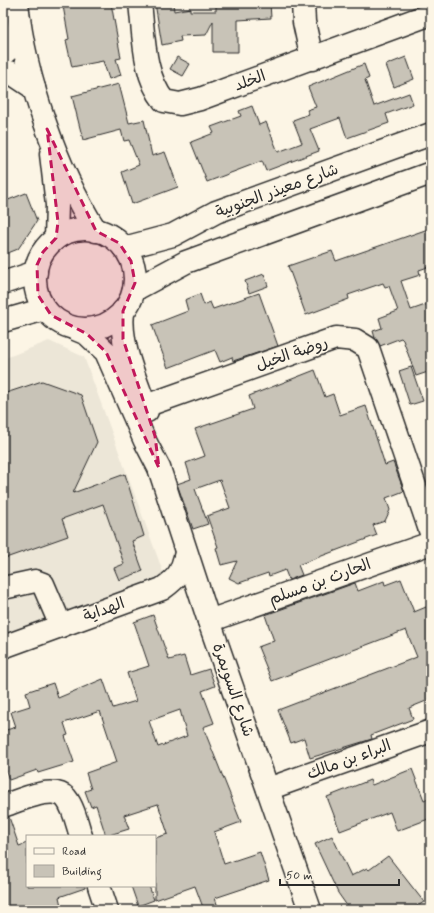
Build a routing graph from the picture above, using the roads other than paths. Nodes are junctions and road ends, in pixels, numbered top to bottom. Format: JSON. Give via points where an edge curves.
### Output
{"nodes":[{"id":1,"x":140,"y":3,"type":"edge"},
{"id":2,"x":303,"y":3,"type":"edge"},
{"id":3,"x":18,"y":12,"type":"edge"},
{"id":4,"x":431,"y":14,"type":"edge"},
{"id":5,"x":3,"y":54,"type":"edge"},
{"id":6,"x":312,"y":58,"type":"junction"},
{"id":7,"x":3,"y":70,"type":"edge"},
{"id":8,"x":34,"y":88,"type":"junction"},
{"id":9,"x":47,"y":129,"type":"junction"},
{"id":10,"x":431,"y":134,"type":"edge"},
{"id":11,"x":431,"y":173,"type":"edge"},
{"id":12,"x":96,"y":231,"type":"junction"},
{"id":13,"x":56,"y":238,"type":"junction"},
{"id":14,"x":124,"y":248,"type":"junction"},
{"id":15,"x":36,"y":272,"type":"junction"},
{"id":16,"x":3,"y":283,"type":"edge"},
{"id":17,"x":134,"y":290,"type":"junction"},
{"id":18,"x":45,"y":309,"type":"junction"},
{"id":19,"x":123,"y":311,"type":"junction"},
{"id":20,"x":3,"y":321,"type":"edge"},
{"id":21,"x":75,"y":329,"type":"junction"},
{"id":22,"x":145,"y":406,"type":"junction"},
{"id":23,"x":159,"y":468,"type":"junction"},
{"id":24,"x":431,"y":533,"type":"edge"},
{"id":25,"x":431,"y":542,"type":"edge"},
{"id":26,"x":186,"y":553,"type":"junction"},
{"id":27,"x":3,"y":588,"type":"edge"},
{"id":28,"x":209,"y":621,"type":"junction"},
{"id":29,"x":61,"y":626,"type":"junction"},
{"id":30,"x":3,"y":647,"type":"edge"},
{"id":31,"x":431,"y":731,"type":"edge"},
{"id":32,"x":268,"y":789,"type":"junction"},
{"id":33,"x":3,"y":806,"type":"edge"},
{"id":34,"x":81,"y":835,"type":"edge"},
{"id":35,"x":99,"y":887,"type":"edge"},
{"id":36,"x":107,"y":910,"type":"edge"},
{"id":37,"x":310,"y":910,"type":"edge"}],
"edges":[{"from":1,"to":6,"type":"street","name":"الخلد","via":[[150,71],[156,90],[164,101],[180,104],[200,99]]},
{"from":2,"to":6,"type":"street","via":[[304,22]]},
{"from":3,"to":5,"type":"street","via":[[18,34]]},
{"from":3,"to":8,"type":"street"},
{"from":4,"to":6,"type":"street","name":"الخلد"},
{"from":7,"to":8,"type":"street"},
{"from":8,"to":9,"type":"street"},
{"from":9,"to":12,"type":"street","via":[[80,203]]},
{"from":9,"to":13,"type":"street","via":[[57,205]]},
{"from":10,"to":14,"type":"street","name":"شارع معيذر الجنوبية","via":[[216,212],[173,235]]},
{"from":11,"to":17,"type":"street","via":[[186,262]]},
{"from":12,"to":13,"type":"street","via":[[78,230]]},
{"from":12,"to":14,"type":"street","via":[[111,237]]},
{"from":13,"to":15,"type":"street","via":[[43,252]]},
{"from":14,"to":17,"type":"street","via":[[133,268]]},
{"from":15,"to":16,"type":"street"},
{"from":15,"to":18,"type":"street","via":[[38,295]]},
{"from":17,"to":19,"type":"street"},
{"from":18,"to":20,"type":"street"},
{"from":18,"to":21,"type":"street","via":[[58,321]]},
{"from":19,"to":21,"type":"street","via":[[108,323],[98,327]]},
{"from":19,"to":22,"type":"street","name":"شارع السويمرة","via":[[122,330],[125,348]]},
{"from":21,"to":23,"type":"street","name":"شارع السويمرة","via":[[87,334],[106,352]]},
{"from":22,"to":23,"type":"street","name":"شارع السويمرة","via":[[155,436]]},
{"from":22,"to":24,"type":"street","name":"روضة الخيل","via":[[336,338],[355,340],[368,348]]},
{"from":23,"to":26,"type":"street","name":"شارع السويمرة"},
{"from":25,"to":28,"type":"street","name":"الحارث بن مسلم"},
{"from":26,"to":28,"type":"street","name":"شارع السويمرة"},
{"from":26,"to":29,"type":"street","name":"الهداية","via":[[176,580],[162,590]]},
{"from":27,"to":29,"type":"street","via":[[35,580],[43,584]]},
{"from":28,"to":32,"type":"street","name":"شارع السويمرة"},
{"from":29,"to":30,"type":"street","name":"الهداية"},
{"from":31,"to":32,"type":"street","name":"البراء بن مالك"},
{"from":32,"to":37,"type":"street","name":"شارع السويمرة"},
{"from":33,"to":34,"type":"street","via":[[45,792],[56,793],[65,797]]},
{"from":35,"to":36,"type":"street"}]}
